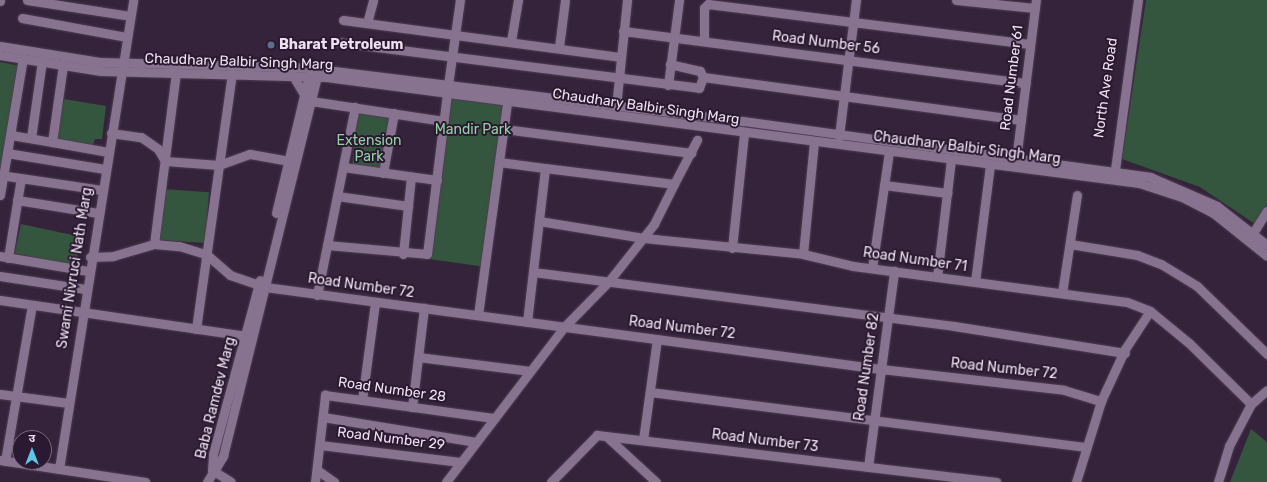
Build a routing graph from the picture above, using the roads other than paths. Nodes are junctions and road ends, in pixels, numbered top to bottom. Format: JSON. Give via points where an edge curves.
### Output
{"nodes":[{"id":1,"x":27,"y":0,"type":"edge"},
{"id":2,"x":133,"y":0,"type":"edge"},
{"id":3,"x":373,"y":0,"type":"edge"},
{"id":4,"x":460,"y":0,"type":"edge"},
{"id":5,"x":518,"y":0,"type":"edge"},
{"id":6,"x":565,"y":0,"type":"edge"},
{"id":7,"x":627,"y":0,"type":"edge"},
{"id":8,"x":679,"y":0,"type":"edge"},
{"id":9,"x":856,"y":0,"type":"edge"},
{"id":10,"x":960,"y":0,"type":"edge"},
{"id":11,"x":1132,"y":0,"type":"edge"},
{"id":12,"x":1138,"y":0,"type":"edge"},
{"id":13,"x":1002,"y":2,"type":"edge"},
{"id":14,"x":1036,"y":4,"type":"edge"},
{"id":15,"x":130,"y":16,"type":"junction"},
{"id":16,"x":22,"y":18,"type":"dead end"},
{"id":17,"x":343,"y":20,"type":"dead end"},
{"id":18,"x":852,"y":22,"type":"junction"},
{"id":19,"x":368,"y":23,"type":"junction"},
{"id":20,"x":623,"y":31,"type":"junction"},
{"id":21,"x":455,"y":34,"type":"junction"},
{"id":22,"x":127,"y":37,"type":"junction"},
{"id":23,"x":674,"y":38,"type":"junction"},
{"id":24,"x":511,"y":41,"type":"junction"},
{"id":25,"x":704,"y":41,"type":"junction"},
{"id":26,"x":337,"y":42,"type":"dead end"},
{"id":27,"x":1030,"y":44,"type":"junction"},
{"id":28,"x":0,"y":46,"type":"edge"},
{"id":29,"x":559,"y":47,"type":"junction"},
{"id":30,"x":0,"y":54,"type":"edge"},
{"id":31,"x":620,"y":57,"type":"junction"},
{"id":32,"x":23,"y":58,"type":"junction"},
{"id":33,"x":452,"y":58,"type":"junction"},
{"id":34,"x":847,"y":60,"type":"junction"},
{"id":35,"x":42,"y":61,"type":"junction"},
{"id":36,"x":670,"y":64,"type":"junction"},
{"id":37,"x":63,"y":65,"type":"junction"},
{"id":38,"x":122,"y":67,"type":"junction"},
{"id":39,"x":176,"y":73,"type":"junction"},
{"id":40,"x":314,"y":73,"type":"junction"},
{"id":41,"x":232,"y":74,"type":"junction"},
{"id":42,"x":293,"y":76,"type":"junction"},
{"id":43,"x":703,"y":77,"type":"junction"},
{"id":44,"x":618,"y":79,"type":"junction"},
{"id":45,"x":1026,"y":83,"type":"junction"},
{"id":46,"x":668,"y":85,"type":"junction"},
{"id":47,"x":447,"y":89,"type":"junction"},
{"id":48,"x":308,"y":98,"type":"junction"},
{"id":49,"x":842,"y":98,"type":"junction"},
{"id":50,"x":507,"y":102,"type":"junction"},
{"id":51,"x":616,"y":106,"type":"junction"},
{"id":52,"x":355,"y":108,"type":"junction"},
{"id":53,"x":394,"y":113,"type":"junction"},
{"id":54,"x":1021,"y":120,"type":"junction"},
{"id":55,"x":443,"y":121,"type":"junction"},
{"id":56,"x":504,"y":129,"type":"junction"},
{"id":57,"x":111,"y":133,"type":"junction"},
{"id":58,"x":11,"y":134,"type":"junction"},
{"id":59,"x":744,"y":134,"type":"junction"},
{"id":60,"x":839,"y":136,"type":"junction"},
{"id":61,"x":31,"y":138,"type":"junction"},
{"id":62,"x":697,"y":140,"type":"dead end"},
{"id":63,"x":52,"y":142,"type":"junction"},
{"id":64,"x":814,"y":142,"type":"junction"},
{"id":65,"x":108,"y":152,"type":"junction"},
{"id":66,"x":889,"y":152,"type":"junction"},
{"id":67,"x":7,"y":153,"type":"junction"},
{"id":68,"x":691,"y":153,"type":"junction"},
{"id":69,"x":951,"y":160,"type":"junction"},
{"id":70,"x":1016,"y":160,"type":"junction"},
{"id":71,"x":165,"y":161,"type":"junction"},
{"id":72,"x":289,"y":161,"type":"junction"},
{"id":73,"x":499,"y":162,"type":"junction"},
{"id":74,"x":219,"y":164,"type":"junction"},
{"id":75,"x":990,"y":165,"type":"junction"},
{"id":76,"x":343,"y":167,"type":"junction"},
{"id":77,"x":545,"y":168,"type":"junction"},
{"id":78,"x":105,"y":169,"type":"junction"},
{"id":79,"x":1074,"y":171,"type":"junction"},
{"id":80,"x":383,"y":173,"type":"junction"},
{"id":81,"x":2,"y":175,"type":"edge"},
{"id":82,"x":411,"y":176,"type":"junction"},
{"id":83,"x":1111,"y":176,"type":"junction"},
{"id":84,"x":21,"y":178,"type":"junction"},
{"id":85,"x":437,"y":180,"type":"junction"},
{"id":86,"x":674,"y":184,"type":"junction"},
{"id":87,"x":884,"y":185,"type":"junction"},
{"id":88,"x":102,"y":190,"type":"junction"},
{"id":89,"x":947,"y":193,"type":"junction"},
{"id":90,"x":0,"y":195,"type":"edge"},
{"id":91,"x":1077,"y":195,"type":"dead end"},
{"id":92,"x":337,"y":196,"type":"junction"},
{"id":93,"x":17,"y":200,"type":"junction"},
{"id":94,"x":408,"y":206,"type":"junction"},
{"id":95,"x":1267,"y":211,"type":"edge"},
{"id":96,"x":98,"y":213,"type":"junction"},
{"id":97,"x":539,"y":221,"type":"junction"},
{"id":98,"x":1253,"y":233,"type":"junction"},
{"id":99,"x":644,"y":238,"type":"junction"},
{"id":100,"x":154,"y":244,"type":"junction"},
{"id":101,"x":1070,"y":244,"type":"junction"},
{"id":102,"x":1267,"y":245,"type":"edge"},
{"id":103,"x":327,"y":246,"type":"junction"},
{"id":104,"x":732,"y":248,"type":"junction"},
{"id":105,"x":206,"y":254,"type":"junction"},
{"id":106,"x":403,"y":254,"type":"junction"},
{"id":107,"x":803,"y":254,"type":"junction"},
{"id":108,"x":1267,"y":256,"type":"edge"},
{"id":109,"x":4,"y":257,"type":"edge"},
{"id":110,"x":90,"y":257,"type":"junction"},
{"id":111,"x":872,"y":268,"type":"junction"},
{"id":112,"x":88,"y":271,"type":"junction"},
{"id":113,"x":894,"y":271,"type":"junction"},
{"id":114,"x":533,"y":272,"type":"junction"},
{"id":115,"x":0,"y":276,"type":"edge"},
{"id":116,"x":937,"y":277,"type":"junction"},
{"id":117,"x":609,"y":281,"type":"junction"},
{"id":118,"x":975,"y":282,"type":"junction"},
{"id":119,"x":262,"y":286,"type":"junction"},
{"id":120,"x":85,"y":290,"type":"junction"},
{"id":121,"x":1062,"y":293,"type":"junction"},
{"id":122,"x":317,"y":295,"type":"junction"},
{"id":123,"x":0,"y":300,"type":"edge"},
{"id":124,"x":375,"y":302,"type":"junction"},
{"id":125,"x":32,"y":305,"type":"junction"},
{"id":126,"x":424,"y":308,"type":"junction"},
{"id":127,"x":1150,"y":311,"type":"junction"},
{"id":128,"x":81,"y":313,"type":"junction"},
{"id":129,"x":478,"y":316,"type":"junction"},
{"id":130,"x":888,"y":319,"type":"junction"},
{"id":131,"x":527,"y":322,"type":"junction"},
{"id":132,"x":564,"y":327,"type":"junction"},
{"id":133,"x":196,"y":329,"type":"junction"},
{"id":134,"x":246,"y":336,"type":"junction"},
{"id":135,"x":657,"y":339,"type":"junction"},
{"id":136,"x":1125,"y":352,"type":"junction"},
{"id":137,"x":1267,"y":354,"type":"edge"},
{"id":138,"x":418,"y":358,"type":"junction"},
{"id":139,"x":881,"y":369,"type":"junction"},
{"id":140,"x":530,"y":371,"type":"junction"},
{"id":141,"x":1267,"y":390,"type":"edge"},
{"id":142,"x":650,"y":392,"type":"junction"},
{"id":143,"x":0,"y":394,"type":"edge"},
{"id":144,"x":16,"y":397,"type":"junction"},
{"id":145,"x":362,"y":400,"type":"junction"},
{"id":146,"x":1101,"y":402,"type":"junction"},
{"id":147,"x":68,"y":403,"type":"junction"},
{"id":148,"x":1251,"y":404,"type":"junction"},
{"id":149,"x":412,"y":407,"type":"junction"},
{"id":150,"x":323,"y":418,"type":"junction"},
{"id":151,"x":494,"y":418,"type":"junction"},
{"id":152,"x":874,"y":421,"type":"junction"},
{"id":153,"x":606,"y":436,"type":"junction"},
{"id":154,"x":643,"y":440,"type":"junction"},
{"id":155,"x":476,"y":442,"type":"junction"},
{"id":156,"x":320,"y":445,"type":"junction"},
{"id":157,"x":1087,"y":447,"type":"junction"},
{"id":158,"x":3,"y":460,"type":"edge"},
{"id":159,"x":460,"y":462,"type":"junction"},
{"id":160,"x":868,"y":467,"type":"junction"},
{"id":161,"x":58,"y":469,"type":"junction"},
{"id":162,"x":212,"y":470,"type":"junction"},
{"id":163,"x":317,"y":470,"type":"junction"},
{"id":164,"x":959,"y":480,"type":"edge"},
{"id":165,"x":145,"y":482,"type":"edge"},
{"id":166,"x":207,"y":482,"type":"edge"},
{"id":167,"x":231,"y":482,"type":"edge"},
{"id":168,"x":315,"y":482,"type":"edge"},
{"id":169,"x":334,"y":482,"type":"edge"},
{"id":170,"x":446,"y":482,"type":"edge"},
{"id":171,"x":552,"y":482,"type":"edge"},
{"id":172,"x":656,"y":482,"type":"edge"},
{"id":173,"x":996,"y":482,"type":"edge"},
{"id":174,"x":1076,"y":482,"type":"edge"},
{"id":175,"x":1218,"y":482,"type":"edge"}],
"edges":[{"from":1,"to":15,"type":"street"},
{"from":2,"to":15,"type":"street","name":"Swami Nivruci Nath Marg"},
{"from":3,"to":19,"type":"street"},
{"from":4,"to":21,"type":"street"},
{"from":5,"to":24,"type":"street"},
{"from":6,"to":29,"type":"street"},
{"from":7,"to":20,"type":"street"},
{"from":8,"to":23,"type":"street"},
{"from":9,"to":18,"type":"street"},
{"from":10,"to":13,"type":"street"},
{"from":11,"to":83,"type":"street","name":"North Ave Road"},
{"from":12,"to":83,"type":"street"},
{"from":13,"to":14,"type":"street"},
{"from":14,"to":27,"type":"street","name":"Road Number 61"},
{"from":15,"to":22,"type":"street","name":"Swami Nivruci Nath Marg"},
{"from":16,"to":22,"type":"street"},
{"from":17,"to":19,"type":"street"},
{"from":18,"to":25,"type":"street","via":[[708,4],[704,8]]},
{"from":18,"to":27,"type":"street"},
{"from":18,"to":34,"type":"street"},
{"from":19,"to":21,"type":"street"},
{"from":20,"to":23,"type":"street","name":"Road Number 56"},
{"from":20,"to":31,"type":"street"},
{"from":21,"to":24,"type":"street"},
{"from":21,"to":33,"type":"street"},
{"from":22,"to":38,"type":"street","name":"Swami Nivruci Nath Marg"},
{"from":23,"to":25,"type":"street","name":"Road Number 56"},
{"from":23,"to":36,"type":"street"},
{"from":24,"to":29,"type":"street"},
{"from":25,"to":34,"type":"street","name":"Road Number 56"},
{"from":26,"to":33,"type":"street"},
{"from":27,"to":45,"type":"street","name":"Road Number 61"},
{"from":28,"to":38,"type":"street","name":"Chaudhary Balbir Singh Marg"},
{"from":29,"to":31,"type":"street"},
{"from":30,"to":32,"type":"street","name":"Chaudhary Balbir Singh Marg"},
{"from":31,"to":44,"type":"street"},
{"from":32,"to":35,"type":"street","name":"Chaudhary Balbir Singh Marg"},
{"from":32,"to":58,"type":"street"},
{"from":33,"to":44,"type":"street"},
{"from":33,"to":47,"type":"street"},
{"from":34,"to":45,"type":"street","name":"Road Number 56"},
{"from":34,"to":49,"type":"street"},
{"from":35,"to":37,"type":"street","name":"Chaudhary Balbir Singh Marg"},
{"from":35,"to":61,"type":"street"},
{"from":36,"to":43,"type":"street","via":[[699,70]]},
{"from":36,"to":46,"type":"street"},
{"from":37,"to":38,"type":"street","name":"Chaudhary Balbir Singh Marg"},
{"from":37,"to":63,"type":"street"},
{"from":38,"to":39,"type":"street","name":"Chaudhary Balbir Singh Marg"},
{"from":38,"to":40,"type":"street","name":"Chaudhary Balbir Singh Marg"},
{"from":38,"to":57,"type":"street","name":"Swami Nivruci Nath Marg"},
{"from":39,"to":41,"type":"street","name":"Chaudhary Balbir Singh Marg"},
{"from":39,"to":71,"type":"street"},
{"from":40,"to":42,"type":"street","name":"Chaudhary Balbir Singh Marg"},
{"from":40,"to":47,"type":"street","name":"Chaudhary Balbir Singh Marg"},
{"from":40,"to":48,"type":"street","name":"Baba Ramdev Marg"},
{"from":41,"to":42,"type":"street","name":"Chaudhary Balbir Singh Marg"},
{"from":41,"to":74,"type":"street"},
{"from":42,"to":48,"type":"street"},
{"from":43,"to":46,"type":"street","via":[[699,88]]},
{"from":43,"to":49,"type":"street"},
{"from":44,"to":46,"type":"street"},
{"from":44,"to":51,"type":"street"},
{"from":45,"to":54,"type":"street","name":"Road Number 61"},
{"from":47,"to":50,"type":"street","name":"Chaudhary Balbir Singh Marg"},
{"from":47,"to":51,"type":"street","name":"Chaudhary Balbir Singh Marg"},
{"from":47,"to":55,"type":"street"},
{"from":48,"to":52,"type":"street"},
{"from":48,"to":72,"type":"street","name":"Baba Ramdev Marg"},
{"from":48,"to":119,"type":"street","name":"Baba Ramdev Marg"},
{"from":49,"to":54,"type":"street"},
{"from":49,"to":60,"type":"street"},
{"from":50,"to":56,"type":"street"},
{"from":50,"to":59,"type":"street","name":"Chaudhary Balbir Singh Marg"},
{"from":51,"to":60,"type":"street","name":"Chaudhary Balbir Singh Marg"},
{"from":52,"to":53,"type":"street"},
{"from":52,"to":76,"type":"street"},
{"from":53,"to":55,"type":"street"},
{"from":53,"to":80,"type":"street"},
{"from":54,"to":70,"type":"street","name":"Road Number 61"},
{"from":55,"to":85,"type":"street"},
{"from":56,"to":68,"type":"street"},
{"from":56,"to":73,"type":"street"},
{"from":57,"to":65,"type":"street","name":"Swami Nivruci Nath Marg"},
{"from":57,"to":71,"type":"street","via":[[141,137],[158,149]]},
{"from":58,"to":61,"type":"street"},
{"from":58,"to":67,"type":"street"},
{"from":59,"to":64,"type":"street","name":"Chaudhary Balbir Singh Marg"},
{"from":59,"to":104,"type":"street"},
{"from":60,"to":70,"type":"street","name":"Chaudhary Balbir Singh Marg"},
{"from":61,"to":63,"type":"street"},
{"from":62,"to":68,"type":"street"},
{"from":63,"to":65,"type":"street"},
{"from":64,"to":66,"type":"street","name":"Chaudhary Balbir Singh Marg"},
{"from":64,"to":107,"type":"street"},
{"from":65,"to":78,"type":"street","name":"Swami Nivruci Nath Marg"},
{"from":66,"to":69,"type":"street","name":"Chaudhary Balbir Singh Marg"},
{"from":66,"to":87,"type":"street"},
{"from":67,"to":78,"type":"street"},
{"from":67,"to":81,"type":"street"},
{"from":68,"to":86,"type":"street"},
{"from":69,"to":75,"type":"street","name":"Chaudhary Balbir Singh Marg"},
{"from":69,"to":89,"type":"street"},
{"from":70,"to":79,"type":"street","name":"Chaudhary Balbir Singh Marg"},
{"from":71,"to":74,"type":"street"},
{"from":71,"to":100,"type":"street"},
{"from":72,"to":74,"type":"street","via":[[250,154]]},
{"from":72,"to":119,"type":"street","name":"Baba Ramdev Marg"},
{"from":73,"to":77,"type":"street"},
{"from":73,"to":129,"type":"street"},
{"from":74,"to":105,"type":"street"},
{"from":75,"to":79,"type":"street","name":"Chaudhary Balbir Singh Marg"},
{"from":75,"to":118,"type":"street"},
{"from":76,"to":80,"type":"street"},
{"from":76,"to":92,"type":"street"},
{"from":77,"to":86,"type":"street"},
{"from":77,"to":97,"type":"street"},
{"from":78,"to":88,"type":"street","name":"Swami Nivruci Nath Marg"},
{"from":79,"to":83,"type":"street","name":"Chaudhary Balbir Singh Marg"},
{"from":80,"to":82,"type":"street"},
{"from":81,"to":84,"type":"street"},
{"from":81,"to":90,"type":"street"},
{"from":82,"to":85,"type":"street"},
{"from":82,"to":94,"type":"street"},
{"from":83,"to":98,"type":"street","name":"Chaudhary Balbir Singh Marg","via":[[1150,177],[1178,188],[1217,206]]},
{"from":83,"to":108,"type":"street","name":"Chaudhary Balbir Singh Marg","via":[[1157,187],[1182,197],[1235,227]]},
{"from":84,"to":88,"type":"street"},
{"from":84,"to":93,"type":"street"},
{"from":85,"to":106,"type":"street","via":[[429,252],[422,256]]},
{"from":86,"to":99,"type":"street"},
{"from":87,"to":89,"type":"street"},
{"from":87,"to":111,"type":"street"},
{"from":88,"to":96,"type":"street","name":"Swami Nivruci Nath Marg"},
{"from":89,"to":116,"type":"street"},
{"from":91,"to":101,"type":"street"},
{"from":92,"to":94,"type":"street"},
{"from":92,"to":103,"type":"street"},
{"from":93,"to":96,"type":"street"},
{"from":93,"to":109,"type":"street"},
{"from":94,"to":106,"type":"street"},
{"from":95,"to":98,"type":"street"},
{"from":96,"to":110,"type":"street","name":"Swami Nivruci Nath Marg"},
{"from":97,"to":99,"type":"street","name":"Road Number 71"},
{"from":97,"to":114,"type":"street"},
{"from":98,"to":102,"type":"street","name":"Chaudhary Balbir Singh Marg"},
{"from":99,"to":104,"type":"street","name":"Road Number 71"},
{"from":99,"to":117,"type":"street"},
{"from":100,"to":105,"type":"street"},
{"from":100,"to":110,"type":"street","via":[[113,256]]},
{"from":101,"to":121,"type":"street"},
{"from":101,"to":137,"type":"street","via":[[1137,255],[1161,264],[1197,286]]},
{"from":103,"to":106,"type":"street"},
{"from":103,"to":122,"type":"street"},
{"from":104,"to":107,"type":"street","name":"Road Number 71"},
{"from":105,"to":119,"type":"street","name":"Road Number 72","via":[[230,275]]},
{"from":105,"to":133,"type":"street"},
{"from":107,"to":111,"type":"street","name":"Road Number 71"},
{"from":109,"to":112,"type":"street"},
{"from":110,"to":112,"type":"street","name":"Swami Nivruci Nath Marg"},
{"from":111,"to":113,"type":"street","name":"Road Number 71"},
{"from":112,"to":120,"type":"street","name":"Swami Nivruci Nath Marg"},
{"from":113,"to":116,"type":"street","name":"Road Number 71"},
{"from":113,"to":130,"type":"street","name":"Road Number 82"},
{"from":114,"to":117,"type":"street"},
{"from":114,"to":131,"type":"street"},
{"from":115,"to":120,"type":"street"},
{"from":116,"to":118,"type":"street","name":"Road Number 71"},
{"from":117,"to":130,"type":"street"},
{"from":117,"to":132,"type":"street"},
{"from":118,"to":121,"type":"street","name":"Road Number 71"},
{"from":119,"to":122,"type":"street","name":"Road Number 72"},
{"from":119,"to":134,"type":"street","name":"Baba Ramdev Marg"},
{"from":119,"to":162,"type":"street","name":"Baba Ramdev Marg","via":[[223,456]]},
{"from":120,"to":128,"type":"street","name":"Swami Nivruci Nath Marg"},
{"from":121,"to":127,"type":"street","name":"Road Number 71","via":[[1126,302]]},
{"from":122,"to":124,"type":"street","name":"Road Number 72"},
{"from":123,"to":125,"type":"street"},
{"from":124,"to":126,"type":"street","name":"Road Number 72"},
{"from":124,"to":145,"type":"street"},
{"from":125,"to":128,"type":"street"},
{"from":125,"to":144,"type":"street"},
{"from":126,"to":129,"type":"street","name":"Road Number 72"},
{"from":126,"to":138,"type":"street"},
{"from":127,"to":136,"type":"street"},
{"from":127,"to":148,"type":"street","name":"Road Number 71","via":[[1189,343]]},
{"from":128,"to":133,"type":"street"},
{"from":128,"to":147,"type":"street","name":"Swami Nivruci Nath Marg"},
{"from":129,"to":131,"type":"street","name":"Road Number 72"},
{"from":130,"to":136,"type":"street","via":[[1084,344]]},
{"from":130,"to":139,"type":"street","name":"Road Number 82"},
{"from":131,"to":132,"type":"street","name":"Road Number 72"},
{"from":132,"to":135,"type":"street","name":"Road Number 72"},
{"from":132,"to":140,"type":"street"},
{"from":133,"to":134,"type":"street"},
{"from":134,"to":162,"type":"street","name":"Baba Ramdev Marg"},
{"from":135,"to":139,"type":"street","name":"Road Number 72"},
{"from":135,"to":142,"type":"street"},
{"from":136,"to":146,"type":"street"},
{"from":138,"to":140,"type":"street"},
{"from":138,"to":149,"type":"street"},
{"from":139,"to":146,"type":"street","name":"Road Number 72","via":[[1064,390]]},
{"from":139,"to":152,"type":"street","name":"Road Number 82"},
{"from":140,"to":151,"type":"street"},
{"from":141,"to":148,"type":"street"},
{"from":142,"to":152,"type":"street"},
{"from":142,"to":154,"type":"street"},
{"from":143,"to":144,"type":"street"},
{"from":144,"to":147,"type":"street"},
{"from":144,"to":158,"type":"street"},
{"from":145,"to":149,"type":"street","name":"Road Number 28"},
{"from":145,"to":150,"type":"street","name":"Road Number 28","via":[[325,395]]},
{"from":146,"to":157,"type":"street"},
{"from":147,"to":161,"type":"street","name":"Swami Nivruci Nath Marg"},
{"from":148,"to":175,"type":"street","via":[[1229,446]]},
{"from":149,"to":151,"type":"street","name":"Road Number 28"},
{"from":150,"to":155,"type":"street"},
{"from":150,"to":156,"type":"street","name":"Road Number 28"},
{"from":151,"to":155,"type":"street"},
{"from":152,"to":157,"type":"street"},
{"from":152,"to":160,"type":"street","name":"Road Number 82"},
{"from":153,"to":154,"type":"street","name":"Road Number 73"},
{"from":153,"to":171,"type":"street","name":"Road Number 73","via":[[591,438]]},
{"from":153,"to":172,"type":"street"},
{"from":154,"to":160,"type":"street","name":"Road Number 73"},
{"from":155,"to":159,"type":"street"},
{"from":156,"to":159,"type":"street","name":"Road Number 29"},
{"from":156,"to":163,"type":"street","name":"Road Number 28"},
{"from":157,"to":174,"type":"street"},
{"from":158,"to":161,"type":"street"},
{"from":159,"to":170,"type":"street"},
{"from":160,"to":164,"type":"street","name":"Road Number 73"},
{"from":161,"to":165,"type":"street"},
{"from":162,"to":166,"type":"street"},
{"from":162,"to":167,"type":"street"},
{"from":163,"to":168,"type":"street","name":"Road Number 28"},
{"from":163,"to":169,"type":"street"},
{"from":164,"to":173,"type":"street","name":"Road Number 73"}]}
